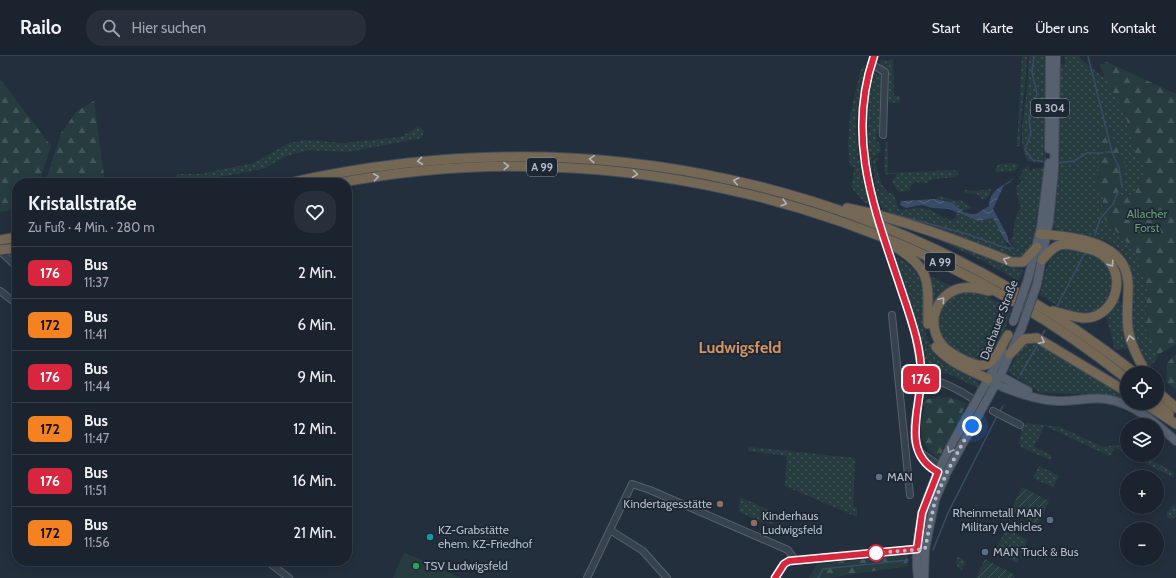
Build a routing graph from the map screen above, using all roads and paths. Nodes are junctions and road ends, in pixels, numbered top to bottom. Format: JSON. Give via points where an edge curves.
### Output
{"nodes":[{"id":1,"x":874,"y":56,"type":"edge"},
{"id":2,"x":1050,"y":56,"type":"edge"},
{"id":3,"x":1056,"y":56,"type":"edge"},
{"id":4,"x":871,"y":64,"type":"junction"},
{"id":5,"x":883,"y":135,"type":"dead end"},
{"id":6,"x":1052,"y":159,"type":"junction"},
{"id":7,"x":313,"y":178,"type":"edge"},
{"id":8,"x":352,"y":181,"type":"edge"},
{"id":9,"x":815,"y":202,"type":"junction"},
{"id":10,"x":875,"y":234,"type":"junction"},
{"id":11,"x":1044,"y":234,"type":"junction"},
{"id":12,"x":12,"y":238,"type":"edge"},
{"id":13,"x":0,"y":240,"type":"edge"},
{"id":14,"x":1037,"y":247,"type":"junction"},
{"id":15,"x":12,"y":249,"type":"edge"},
{"id":16,"x":0,"y":251,"type":"edge"},
{"id":17,"x":1042,"y":260,"type":"junction"},
{"id":18,"x":12,"y":263,"type":"edge"},
{"id":19,"x":0,"y":291,"type":"edge"},
{"id":20,"x":1003,"y":295,"type":"junction"},
{"id":21,"x":12,"y":300,"type":"edge"},
{"id":22,"x":1044,"y":308,"type":"junction"},
{"id":23,"x":892,"y":315,"type":"dead end"},
{"id":24,"x":1008,"y":335,"type":"junction"},
{"id":25,"x":1010,"y":354,"type":"junction"},
{"id":26,"x":1126,"y":366,"type":"edge"},
{"id":27,"x":1142,"y":366,"type":"edge"},
{"id":28,"x":1120,"y":373,"type":"edge"},
{"id":29,"x":1000,"y":376,"type":"junction"},
{"id":30,"x":921,"y":379,"type":"junction"},
{"id":31,"x":899,"y":380,"type":"junction"},
{"id":32,"x":991,"y":380,"type":"junction"},
{"id":33,"x":1120,"y":388,"type":"edge"},
{"id":34,"x":1012,"y":390,"type":"junction"},
{"id":35,"x":1164,"y":397,"type":"edge"},
{"id":36,"x":988,"y":398,"type":"junction"},
{"id":37,"x":1041,"y":398,"type":"junction"},
{"id":38,"x":973,"y":399,"type":"dead end"},
{"id":39,"x":1176,"y":408,"type":"edge"},
{"id":40,"x":1164,"y":409,"type":"edge"},
{"id":41,"x":1155,"y":410,"type":"edge"},
{"id":42,"x":993,"y":411,"type":"dead end"},
{"id":43,"x":1176,"y":420,"type":"edge"},
{"id":44,"x":1176,"y":424,"type":"edge"},
{"id":45,"x":1020,"y":425,"type":"dead end"},
{"id":46,"x":1176,"y":441,"type":"edge"},
{"id":47,"x":939,"y":469,"type":"junction"},
{"id":48,"x":947,"y":472,"type":"junction"},
{"id":49,"x":910,"y":495,"type":"dead end"},
{"id":50,"x":610,"y":530,"type":"junction"},
{"id":51,"x":921,"y":549,"type":"junction"},
{"id":52,"x":795,"y":560,"type":"junction"},
{"id":53,"x":273,"y":566,"type":"edge"},
{"id":54,"x":289,"y":578,"type":"edge"},
{"id":55,"x":587,"y":578,"type":"edge"},
{"id":56,"x":667,"y":578,"type":"edge"},
{"id":57,"x":775,"y":578,"type":"edge"},
{"id":58,"x":918,"y":578,"type":"edge"},
{"id":59,"x":924,"y":578,"type":"edge"}],
"edges":[{"from":1,"to":4,"type":"street"},
{"from":2,"to":6,"type":"main road","name":"Dachauer Straße","number":"B 304"},
{"from":3,"to":6,"type":"main road","name":"Dachauer Straße","number":"B 304"},
{"from":4,"to":5,"type":"street","via":[[885,72]]},
{"from":4,"to":30,"type":"street","bridge":true,"via":[[864,91],[862,131],[866,173],[916,341]]},
{"from":6,"to":11,"type":"main road","name":"Dachauer Straße","number":"B 304"},
{"from":9,"to":7,"type":"highway","number":"A 99","one_way":true,"via":[[696,172],[564,157],[518,156],[433,160]]},
{"from":8,"to":10,"type":"highway","number":"A 99","one_way":true,"via":[[471,167],[525,166],[612,171],[746,193],[814,212]]},
{"from":14,"to":9,"type":"highway","one_way":true,"via":[[1023,262],[1012,262],[905,223],[867,212]]},
{"from":9,"to":22,"type":"highway","number":"A 99","via":[[921,242],[987,274]]},
{"from":10,"to":20,"type":"highway","number":"A 99","via":[[959,271]]},
{"from":10,"to":32,"type":"highway","via":[[911,257],[924,274],[929,291],[929,333],[935,345],[950,360]]},
{"from":11,"to":14,"type":"main road","name":"Dachauer Straße","number":"B 304"},
{"from":11,"to":17,"type":"main road","name":"Dachauer Straße","number":"B 304"},
{"from":27,"to":11,"type":"highway","one_way":true,"via":[[1128,333],[1128,280],[1123,265],[1112,252],[1094,243]]},
{"from":12,"to":13,"type":"highway"},
{"from":14,"to":24,"type":"main road","name":"Dachauer Straße","number":"B 304","bridge":true},
{"from":15,"to":16,"type":"highway"},
{"from":16,"to":18,"type":"street"},
{"from":17,"to":22,"type":"highway","one_way":true,"via":[[1059,244],[1077,246],[1094,251],[1107,259],[1114,267],[1117,281],[1112,302],[1096,316],[1083,318]]},
{"from":17,"to":25,"type":"main road","name":"Dachauer Straße","number":"B 304","bridge":true,"via":[[1037,284]]},
{"from":19,"to":21,"type":"street"},
{"from":24,"to":20,"type":"highway","one_way":true,"via":[[991,361],[978,366],[947,350],[937,338],[934,325],[935,311],[940,302],[957,289],[973,288]]},
{"from":20,"to":28,"type":"highway","number":"A 99","via":[[1068,334]]},
{"from":22,"to":26,"type":"highway","number":"A 99"},
{"from":23,"to":31,"type":"street"},
{"from":24,"to":32,"type":"main road","name":"Dachauer Straße","number":"B 304"},
{"from":25,"to":29,"type":"main road","name":"Dachauer Straße","number":"B 304"},
{"from":25,"to":33,"type":"highway","one_way":true,"via":[[1024,339],[1037,338]]},
{"from":29,"to":32,"type":"main road"},
{"from":29,"to":37,"type":"main road"},
{"from":30,"to":31,"type":"street"},
{"from":30,"to":38,"type":"street","via":[[949,384]]},
{"from":30,"to":47,"type":"street","via":[[915,435],[918,450]]},
{"from":31,"to":49,"type":"street"},
{"from":32,"to":34,"type":"main road"},
{"from":32,"to":36,"type":"main road","name":"Dachauer Straße","number":"B 304"},
{"from":32,"to":47,"type":"main road","name":"Dachauer Straße","number":"B 304","one_way":true},
{"from":34,"to":36,"type":"main road","via":[[1001,391]]},
{"from":34,"to":37,"type":"main road"},
{"from":35,"to":39,"type":"highway"},
{"from":36,"to":48,"type":"main road","name":"Dachauer Straße","number":"B 304"},
{"from":37,"to":46,"type":"main road","via":[[1057,401],[1097,398],[1122,403],[1140,412]]},
{"from":40,"to":43,"type":"highway"},
{"from":41,"to":44,"type":"highway"},
{"from":42,"to":45,"type":"street"},
{"from":47,"to":48,"type":"street"},
{"from":47,"to":51,"type":"main road","name":"Dachauer Straße","number":"B 304","via":[[922,513]]},
{"from":48,"to":51,"type":"main road","name":"Dachauer Straße","number":"B 304","via":[[935,500]]},
{"from":50,"to":52,"type":"street","via":[[632,484],[788,550]]},
{"from":50,"to":55,"type":"street"},
{"from":50,"to":56,"type":"street","via":[[643,551]]},
{"from":51,"to":52,"type":"street"},
{"from":51,"to":58,"type":"main road","name":"Dachauer Straße","number":"B 304"},
{"from":51,"to":59,"type":"main road","name":"Dachauer Straße","number":"B 304"},
{"from":52,"to":57,"type":"street","via":[[784,564]]},
{"from":53,"to":54,"type":"street"}]}
